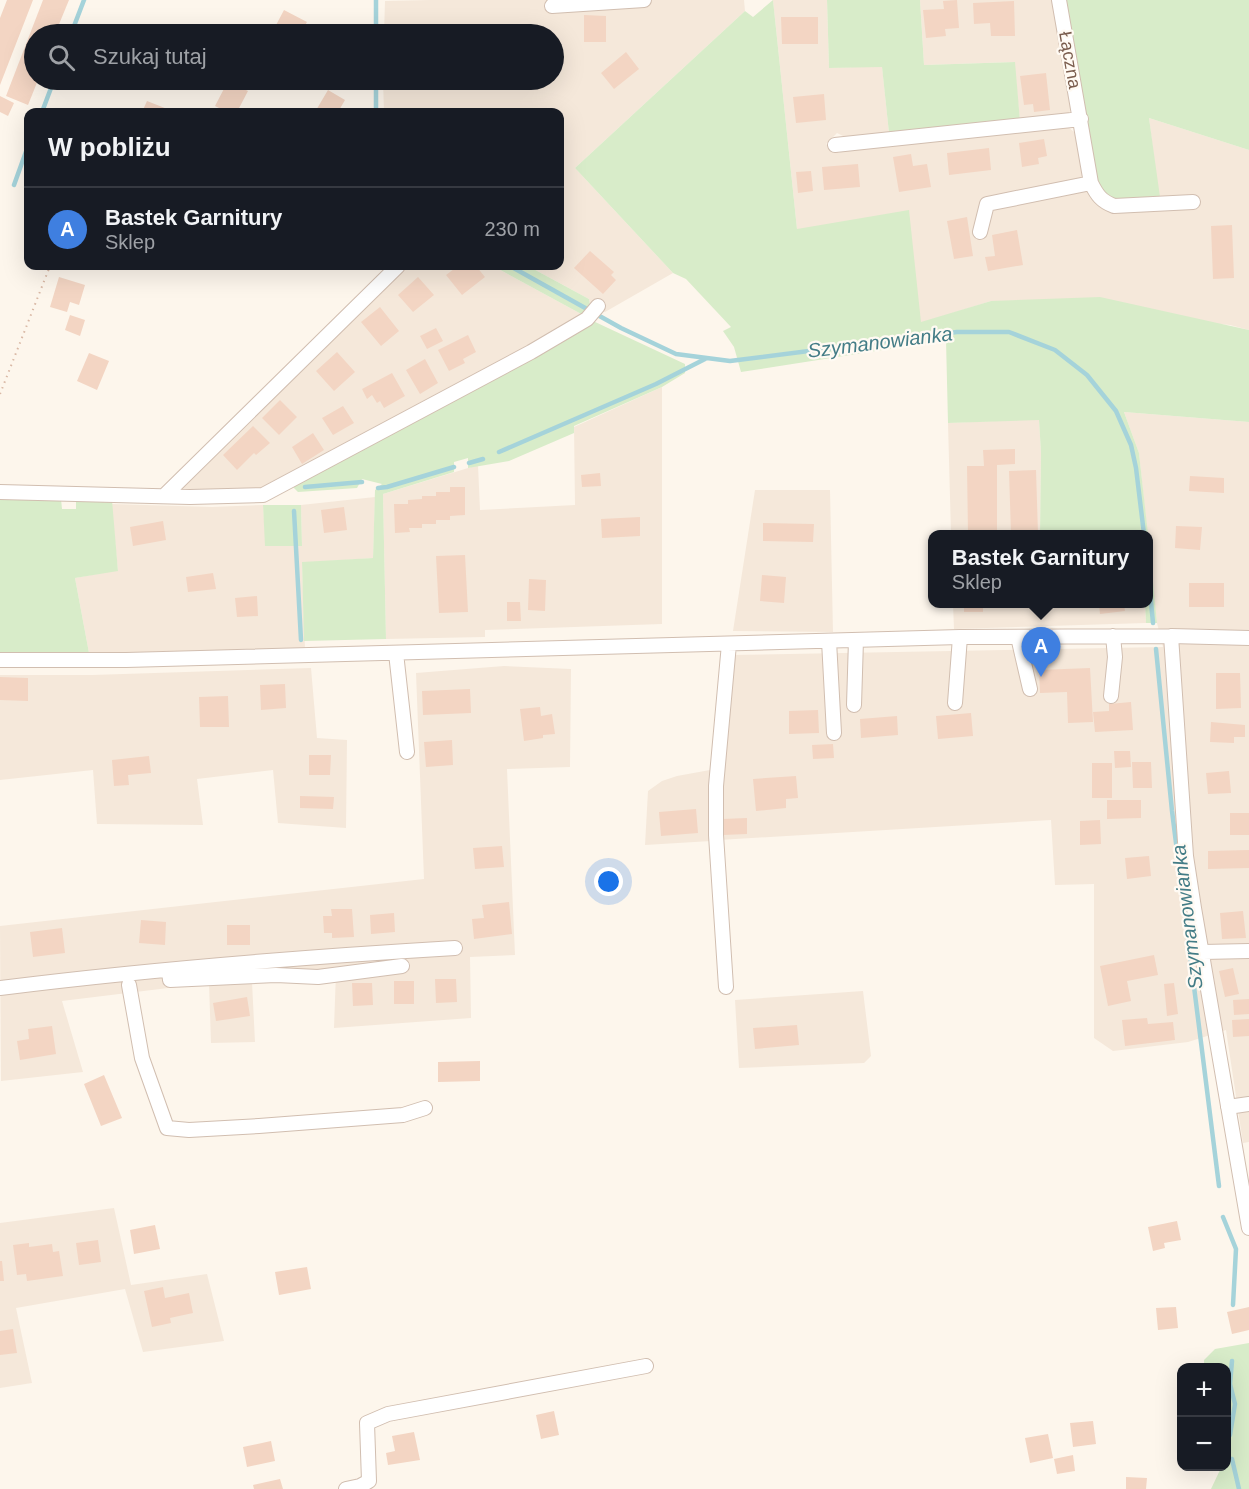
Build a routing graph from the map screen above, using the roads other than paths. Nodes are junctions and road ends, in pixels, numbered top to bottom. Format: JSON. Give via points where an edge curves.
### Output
{"nodes":[{"id":1,"x":644,"y":0,"type":"edge"},
{"id":2,"x":1059,"y":0,"type":"edge"},
{"id":3,"x":552,"y":6,"type":"dead end"},
{"id":4,"x":1081,"y":119,"type":"junction"},
{"id":5,"x":835,"y":145,"type":"dead end"},
{"id":6,"x":1091,"y":183,"type":"junction"},
{"id":7,"x":1193,"y":202,"type":"dead end"},
{"id":8,"x":980,"y":232,"type":"dead end"},
{"id":9,"x":394,"y":270,"type":"edge"},
{"id":10,"x":598,"y":306,"type":"dead end"},
{"id":11,"x":0,"y":492,"type":"edge"},
{"id":12,"x":164,"y":496,"type":"junction"},
{"id":13,"x":1113,"y":636,"type":"junction"},
{"id":14,"x":1171,"y":636,"type":"junction"},
{"id":15,"x":960,"y":637,"type":"junction"},
{"id":16,"x":1018,"y":637,"type":"junction"},
{"id":17,"x":1249,"y":638,"type":"edge"},
{"id":18,"x":856,"y":640,"type":"junction"},
{"id":19,"x":829,"y":641,"type":"junction"},
{"id":20,"x":729,"y":644,"type":"junction"},
{"id":21,"x":396,"y":653,"type":"junction"},
{"id":22,"x":0,"y":660,"type":"edge"},
{"id":23,"x":1030,"y":689,"type":"dead end"},
{"id":24,"x":1110,"y":696,"type":"dead end"},
{"id":25,"x":955,"y":703,"type":"dead end"},
{"id":26,"x":854,"y":705,"type":"dead end"},
{"id":27,"x":834,"y":733,"type":"dead end"},
{"id":28,"x":407,"y":752,"type":"dead end"},
{"id":29,"x":455,"y":948,"type":"dead end"},
{"id":30,"x":1203,"y":951,"type":"junction"},
{"id":31,"x":1249,"y":951,"type":"edge"},
{"id":32,"x":402,"y":966,"type":"dead end"},
{"id":33,"x":169,"y":971,"type":"junction"},
{"id":34,"x":129,"y":985,"type":"dead end"},
{"id":35,"x":726,"y":987,"type":"dead end"},
{"id":36,"x":0,"y":988,"type":"edge"},
{"id":37,"x":1249,"y":1104,"type":"edge"},
{"id":38,"x":1228,"y":1107,"type":"junction"},
{"id":39,"x":424,"y":1108,"type":"dead end"},
{"id":40,"x":1249,"y":1228,"type":"edge"},
{"id":41,"x":646,"y":1366,"type":"dead end"},
{"id":42,"x":346,"y":1489,"type":"edge"}],
"edges":[{"from":1,"to":3,"type":"street"},
{"from":2,"to":4,"type":"street","name":"Łączna"},
{"from":4,"to":5,"type":"street"},
{"from":4,"to":6,"type":"street","name":"Łączna"},
{"from":6,"to":7,"type":"street","via":[[1096,195],[1114,206]]},
{"from":6,"to":8,"type":"street","via":[[987,204]]},
{"from":9,"to":12,"type":"street"},
{"from":10,"to":12,"type":"street","via":[[587,320],[531,352],[270,492],[256,496]]},
{"from":11,"to":12,"type":"street"},
{"from":13,"to":14,"type":"street"},
{"from":13,"to":16,"type":"street"},
{"from":13,"to":24,"type":"street","via":[[1115,657]]},
{"from":14,"to":17,"type":"street"},
{"from":14,"to":30,"type":"street","via":[[1186,856]]},
{"from":15,"to":16,"type":"street"},
{"from":15,"to":18,"type":"street"},
{"from":15,"to":25,"type":"street"},
{"from":16,"to":23,"type":"street"},
{"from":18,"to":19,"type":"street"},
{"from":18,"to":26,"type":"street"},
{"from":19,"to":20,"type":"street"},
{"from":19,"to":27,"type":"street"},
{"from":20,"to":21,"type":"street"},
{"from":20,"to":35,"type":"street","via":[[716,786]]},
{"from":21,"to":22,"type":"street"},
{"from":21,"to":28,"type":"street"},
{"from":29,"to":33,"type":"street","via":[[293,957]]},
{"from":30,"to":31,"type":"street"},
{"from":30,"to":38,"type":"street"},
{"from":32,"to":33,"type":"street","via":[[318,977],[170,980]]},
{"from":33,"to":36,"type":"street","via":[[125,972]]},
{"from":34,"to":39,"type":"street","via":[[142,1058],[167,1128],[189,1130],[403,1115]]},
{"from":37,"to":38,"type":"street"},
{"from":38,"to":40,"type":"street"},
{"from":41,"to":42,"type":"street","via":[[388,1414],[367,1423],[369,1481]]}]}
